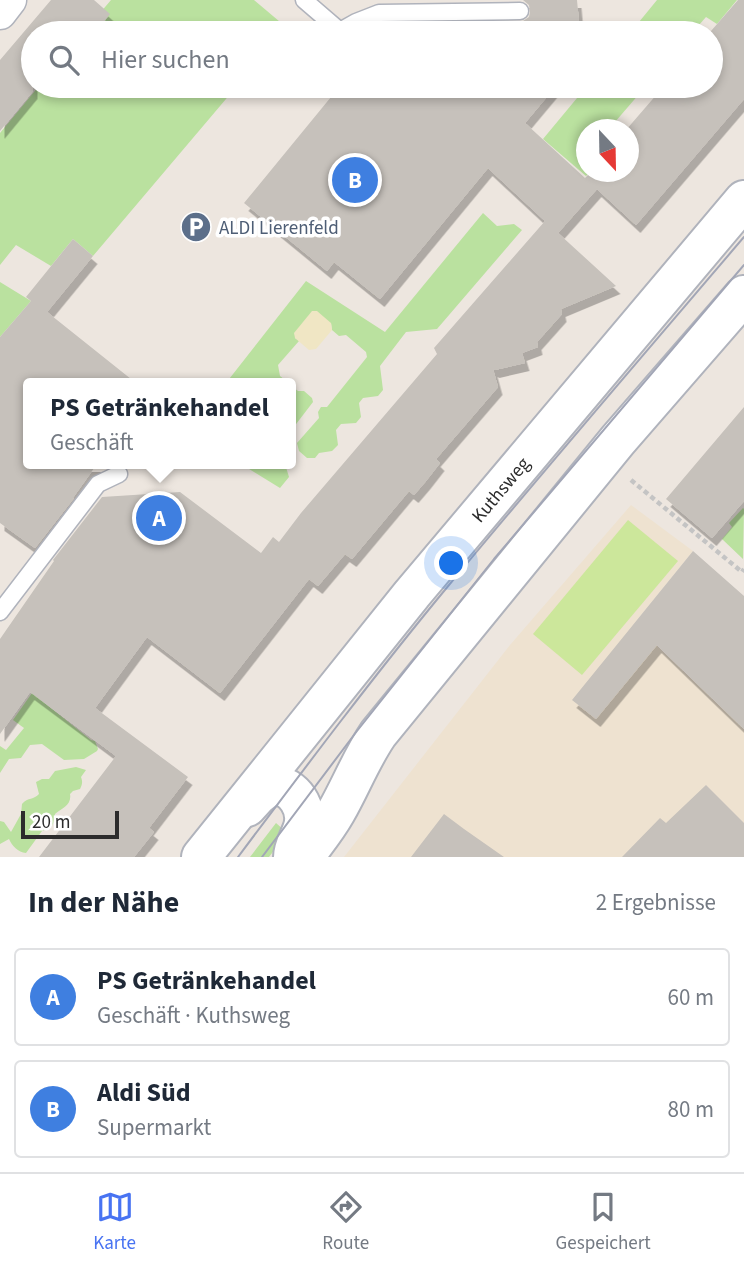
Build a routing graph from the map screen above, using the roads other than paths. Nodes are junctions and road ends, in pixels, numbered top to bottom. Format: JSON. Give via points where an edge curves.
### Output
{"nodes":[{"id":1,"x":10,"y":0,"type":"edge"},
{"id":2,"x":304,"y":0,"type":"edge"},
{"id":3,"x":520,"y":11,"type":"dead end"},
{"id":4,"x":0,"y":13,"type":"edge"},
{"id":5,"x":328,"y":21,"type":"edge"},
{"id":6,"x":359,"y":21,"type":"edge"},
{"id":7,"x":744,"y":200,"type":"edge"},
{"id":8,"x":744,"y":295,"type":"edge"},
{"id":9,"x":119,"y":474,"type":"dead end"},
{"id":10,"x":0,"y":612,"type":"edge"},
{"id":11,"x":234,"y":815,"type":"junction"},
{"id":12,"x":201,"y":857,"type":"edge"},
{"id":13,"x":293,"y":857,"type":"edge"},
{"id":14,"x":304,"y":857,"type":"edge"}],
"edges":[{"from":1,"to":4,"type":"street"},
{"from":2,"to":5,"type":"lane"},
{"from":3,"to":6,"type":"lane","via":[[379,13]]},
{"from":7,"to":11,"type":"street","name":"Kuthsweg","via":[[412,594]]},
{"from":8,"to":14,"type":"street","via":[[604,457],[378,734],[336,812]]},
{"from":9,"to":10,"type":"lane","via":[[98,484]]},
{"from":11,"to":12,"type":"street","name":"Kuthsweg"},
{"from":11,"to":13,"type":"street","name":"Kuthsweg","via":[[272,784],[289,790],[299,800],[305,820]]}]}
